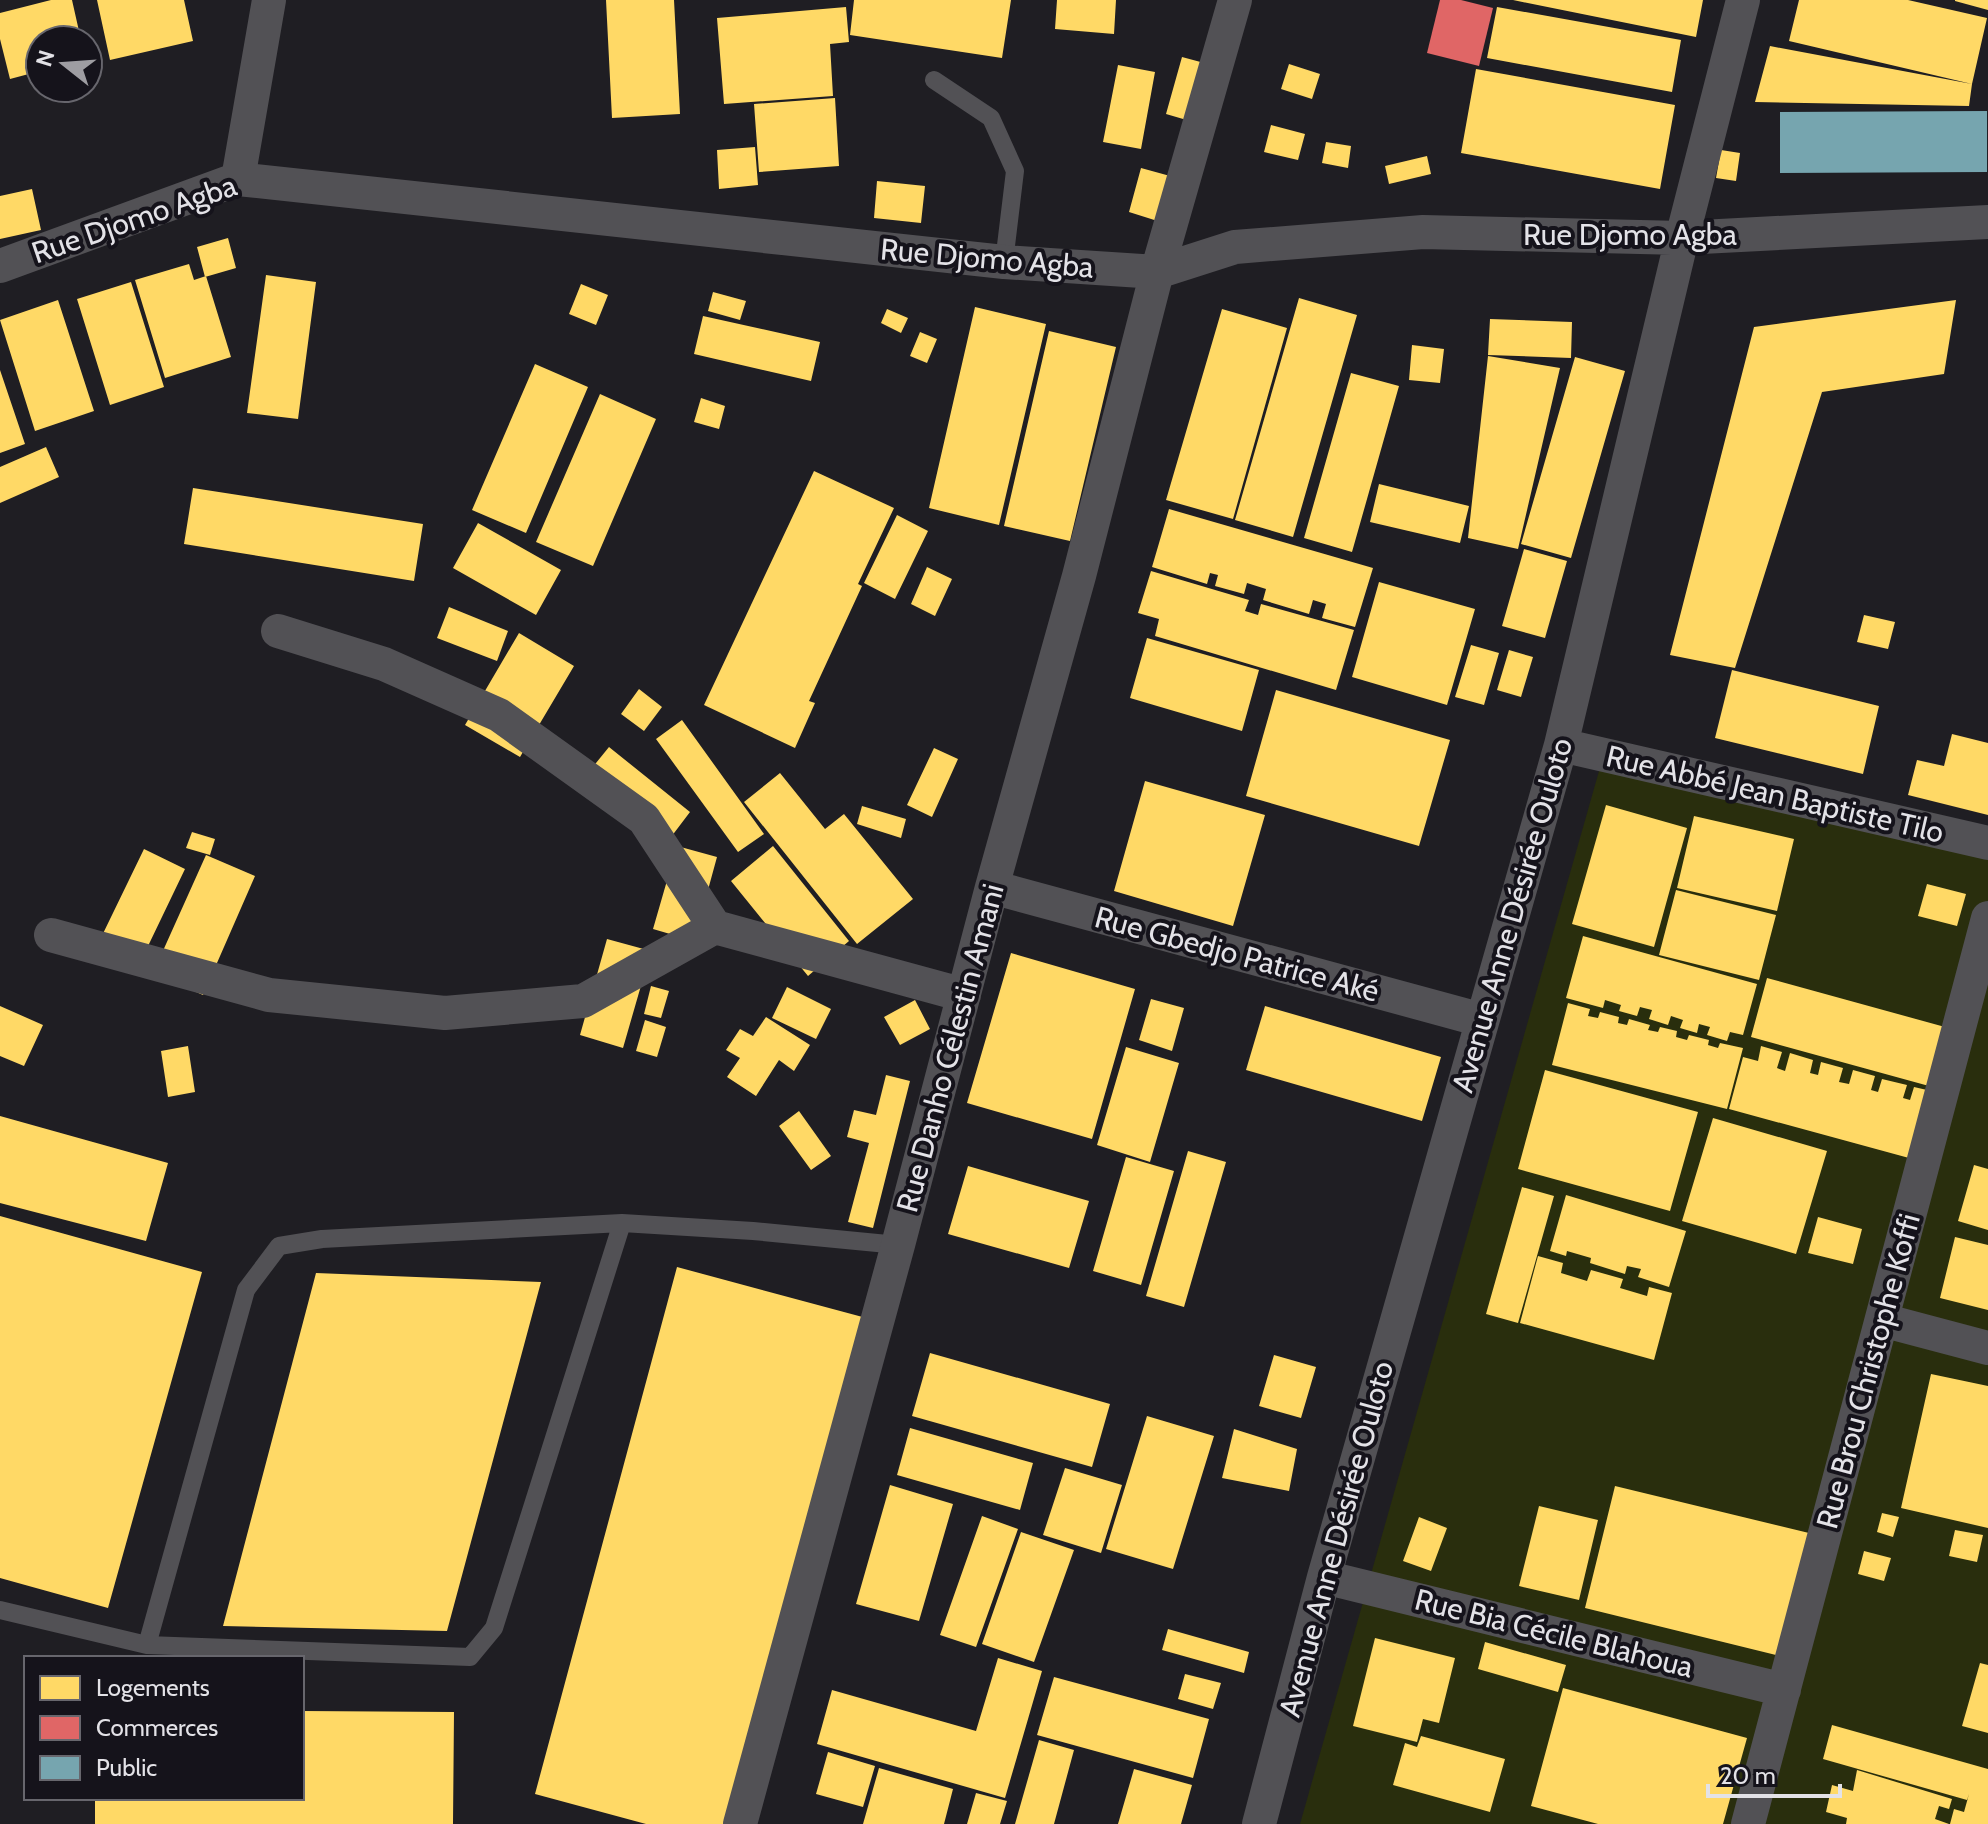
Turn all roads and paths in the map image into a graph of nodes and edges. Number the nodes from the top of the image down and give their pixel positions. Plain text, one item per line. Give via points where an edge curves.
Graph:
1 (269, 0) edge
2 (1235, 0) edge
3 (1743, 0) edge
4 (934, 80) dead end
5 (238, 179) junction
6 (1988, 222) edge
7 (1682, 238) junction
8 (1004, 262) junction
9 (0, 266) edge
10 (1157, 272) junction
11 (278, 631) dead end
12 (1561, 745) junction
13 (1988, 843) edge
14 (992, 887) junction
15 (1988, 918) edge
16 (715, 927) junction
17 (51, 935) dead end
18 (964, 995) junction
19 (1482, 1020) junction
20 (622, 1223) junction
21 (898, 1245) junction
22 (1882, 1320) junction
23 (1988, 1348) edge
24 (1324, 1577) junction
25 (0, 1610) edge
26 (147, 1645) junction
27 (1784, 1690) junction
28 (740, 1824) edge
29 (1259, 1824) edge
30 (1748, 1824) edge

1 - 5 street
2 - 10 street, Rue Danho Célestin Amani
3 - 7 street, Avenue Anne Désirée Ouloto
4 - 8 lane via 991,118 1015,171
5 - 8 street, Rue Djomo Agba
5 - 9 street, Rue Djomo Agba
6 - 7 street, Rue Djomo Agba
7 - 10 street, Rue Djomo Agba via 1423,232 1235,247
7 - 12 street, Avenue Anne Désirée Ouloto
8 - 10 street, Rue Djomo Agba
10 - 14 street, Rue Danho Célestin Amani
11 - 16 street via 384,664 499,715 644,819
12 - 13 street, Rue Abbé Jean Baptiste Tilo
12 - 19 street, Avenue Anne Désirée Ouloto
14 - 18 street, Rue Danho Célestin Amani
14 - 19 street, Rue Gbedjo Patrice Aké
15 - 22 street, Rue Brou Christophe Koffi
16 - 17 street via 583,1001 445,1013 269,995
16 - 18 street
18 - 21 street, Rue Danho Célestin Amani
19 - 24 street, Avenue Anne Désirée Ouloto
20 - 21 lane
20 - 26 lane via 322,1239 279,1246 246,1290
20 - 26 lane via 494,1628 470,1657
21 - 28 street, Rue Danho Célestin Amani
22 - 23 street
22 - 27 street, Rue Brou Christophe Koffi
24 - 27 street, Rue Bia Cécile Blahoua
24 - 29 street, Avenue Anne Désirée Ouloto
25 - 26 lane
27 - 30 street, Rue Brou Christophe Koffi

